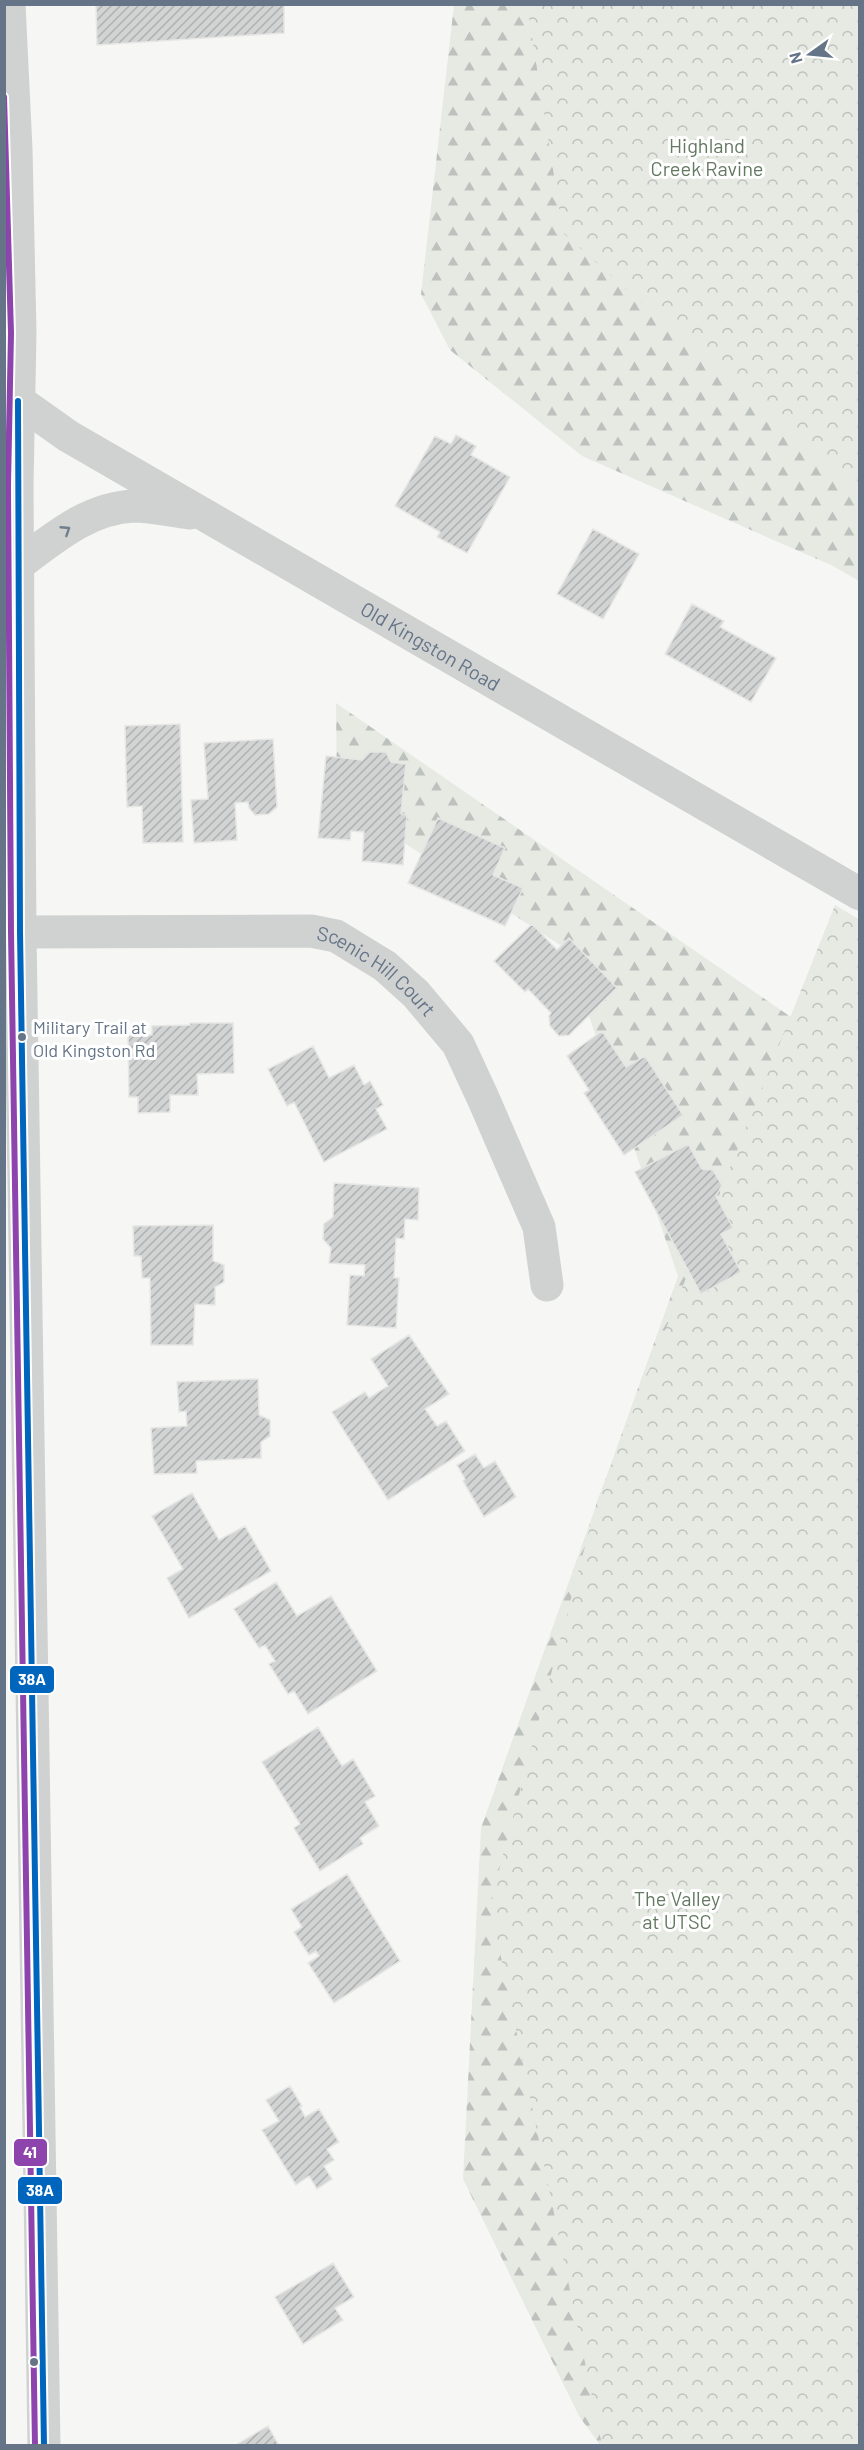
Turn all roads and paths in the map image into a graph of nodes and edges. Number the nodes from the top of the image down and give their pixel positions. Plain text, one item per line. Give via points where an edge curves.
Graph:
1 (9, 4) edge
2 (10, 157) edge
3 (11, 396) edge
4 (204, 514) junction
5 (19, 564) junction
6 (860, 894) edge
7 (20, 932) junction
8 (547, 1285) dead end
9 (44, 2445) edge

1 - 2 street
2 - 3 street via 20,333
3 - 4 street, Old Kingston Road via 68,436
3 - 5 street
5 -> 4 street via 90,515 134,506
4 - 6 street, Old Kingston Road
5 - 7 street
7 - 8 street, Scenic Hill Court via 311,931 336,936 385,966 416,994 458,1044 539,1227
7 - 9 street

